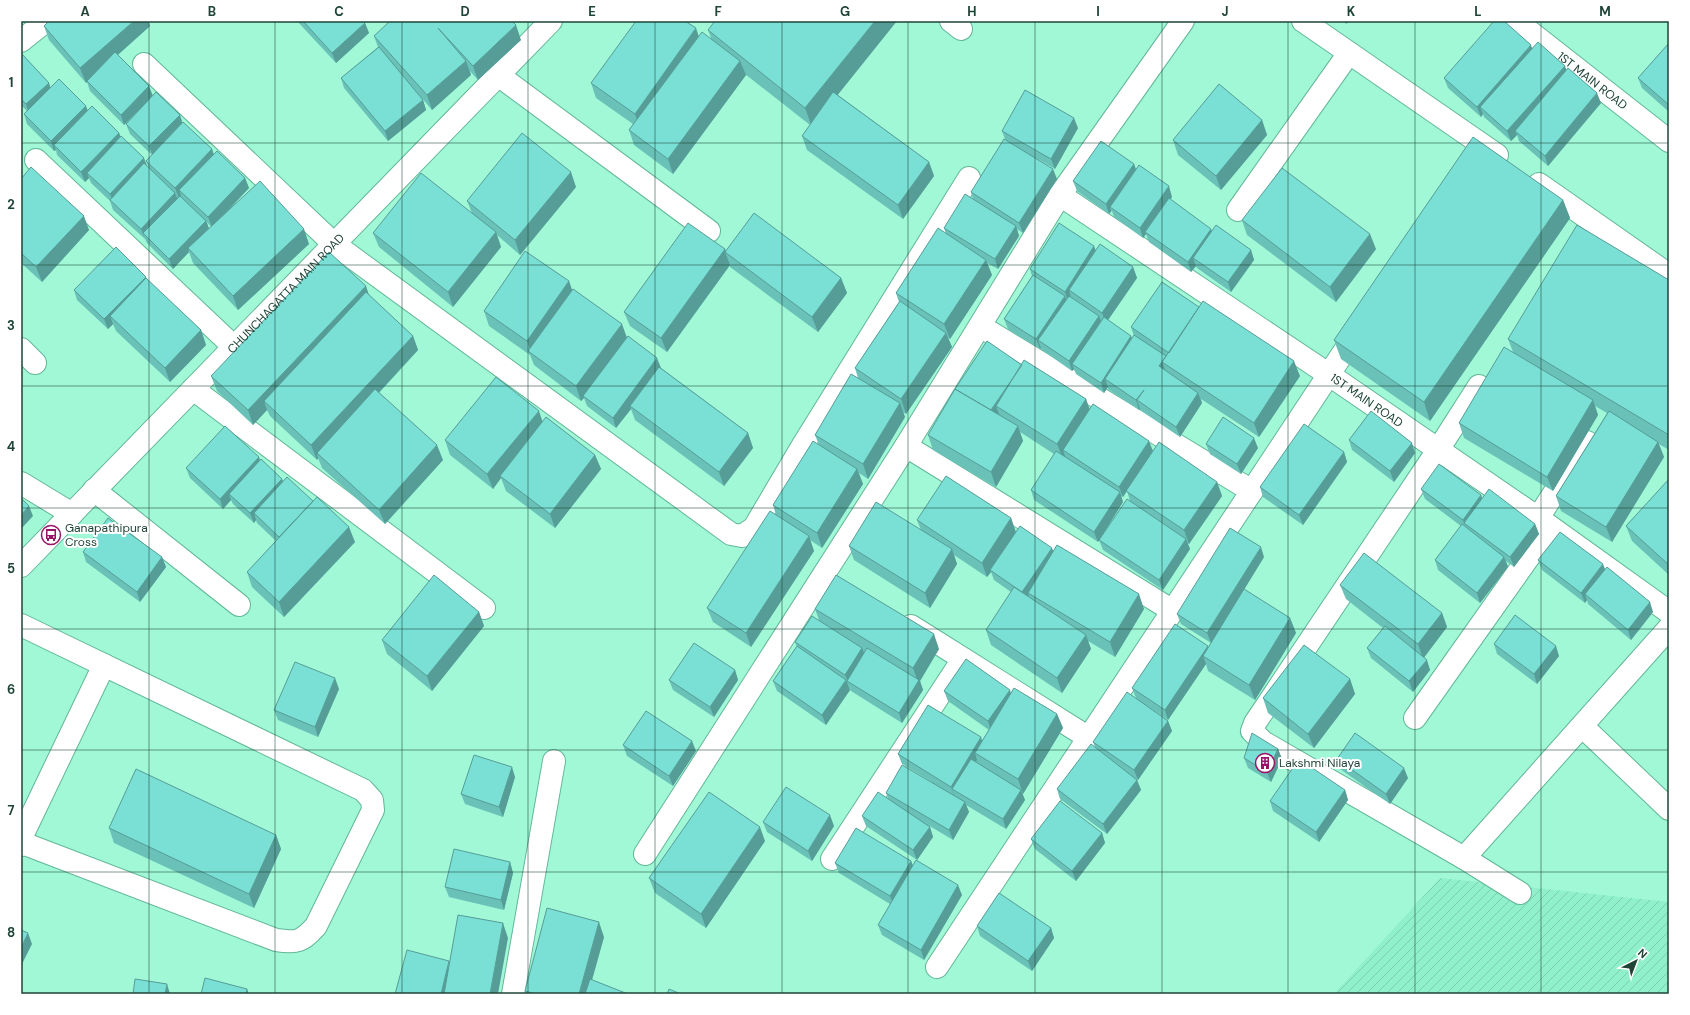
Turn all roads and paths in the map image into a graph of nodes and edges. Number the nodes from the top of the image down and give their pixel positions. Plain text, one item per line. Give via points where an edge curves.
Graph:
1 (46, 21) edge
2 (551, 21) edge
3 (1184, 21) edge
4 (1303, 21) edge
5 (1516, 21) edge
6 (21, 41) edge
7 (1349, 52) junction
8 (144, 64) dead end
9 (498, 75) junction
10 (1669, 141) edge
11 (36, 160) dead end
12 (969, 178) dead end
13 (1060, 195) junction
14 (1238, 210) dead end
15 (709, 231) dead end
16 (334, 244) junction
17 (1669, 275) edge
18 (1368, 316) edge
19 (980, 326) junction
20 (233, 346) junction
21 (1328, 374) junction
22 (1479, 386) edge
23 (193, 389) junction
24 (1587, 442) dead end
25 (906, 446) junction
26 (1438, 450) junction
27 (21, 484) edge
28 (94, 490) junction
29 (1252, 491) junction
30 (72, 514) junction
31 (1544, 522) junction
32 (21, 566) edge
33 (825, 572) junction
34 (845, 584) edge
35 (239, 605) dead end
36 (484, 608) dead end
37 (1173, 611) junction
38 (1669, 612) edge
39 (897, 617) edge
40 (21, 625) edge
41 (1669, 628) edge
42 (963, 659) junction
43 (104, 665) junction
44 (1415, 718) dead end
45 (1582, 726) junction
46 (1089, 738) junction
47 (554, 761) dead end
48 (1669, 809) edge
49 (21, 838) edge
50 (21, 845) edge
51 (645, 854) dead end
52 (1464, 858) junction
53 (832, 859) dead end
54 (1520, 893) dead end
55 (937, 967) dead end
56 (513, 994) edge

1 - 6 street
2 - 9 street, CHUNCHAGATTA MAIN ROAD
3 - 13 street
4 - 7 street
5 - 10 street, 1ST MAIN ROAD
7 - 14 street
7 - 17 street via 1479,152 1518,170 1587,227
8 - 16 street
9 - 15 street
9 - 16 street, CHUNCHAGATTA MAIN ROAD
11 - 20 street
12 - 16 street via 803,444 754,528 742,536 731,534
13 - 19 street
13 - 21 street, 1ST MAIN ROAD
16 - 20 street, CHUNCHAGATTA MAIN ROAD
18 - 21 street
19 - 25 street
19 - 29 street
20 - 23 street, CHUNCHAGATTA MAIN ROAD
21 - 26 street, 1ST MAIN ROAD
21 - 29 street
22 - 26 street
23 - 28 street, CHUNCHAGATTA MAIN ROAD
23 - 36 street
24 - 31 street
25 - 33 street
25 - 37 street
26 - 31 street, 1ST MAIN ROAD
26 - 52 street via 1252,731 1263,742
27 - 30 street
28 - 30 street, CHUNCHAGATTA MAIN ROAD
28 - 35 street
29 - 37 street
30 - 32 street, CHUNCHAGATTA MAIN ROAD
31 - 38 street, 1ST MAIN ROAD
31 - 44 street
33 - 34 street
33 - 51 street
37 - 46 street
39 - 42 street
40 - 43 street
41 - 45 street
42 - 46 street
42 - 53 street
43 - 49 street
43 - 50 street via 363,790 372,800 373,810 316,926 306,938 294,942 276,940 25,844
45 - 48 street
45 - 52 street
46 - 55 street
47 - 56 street
52 - 54 street

